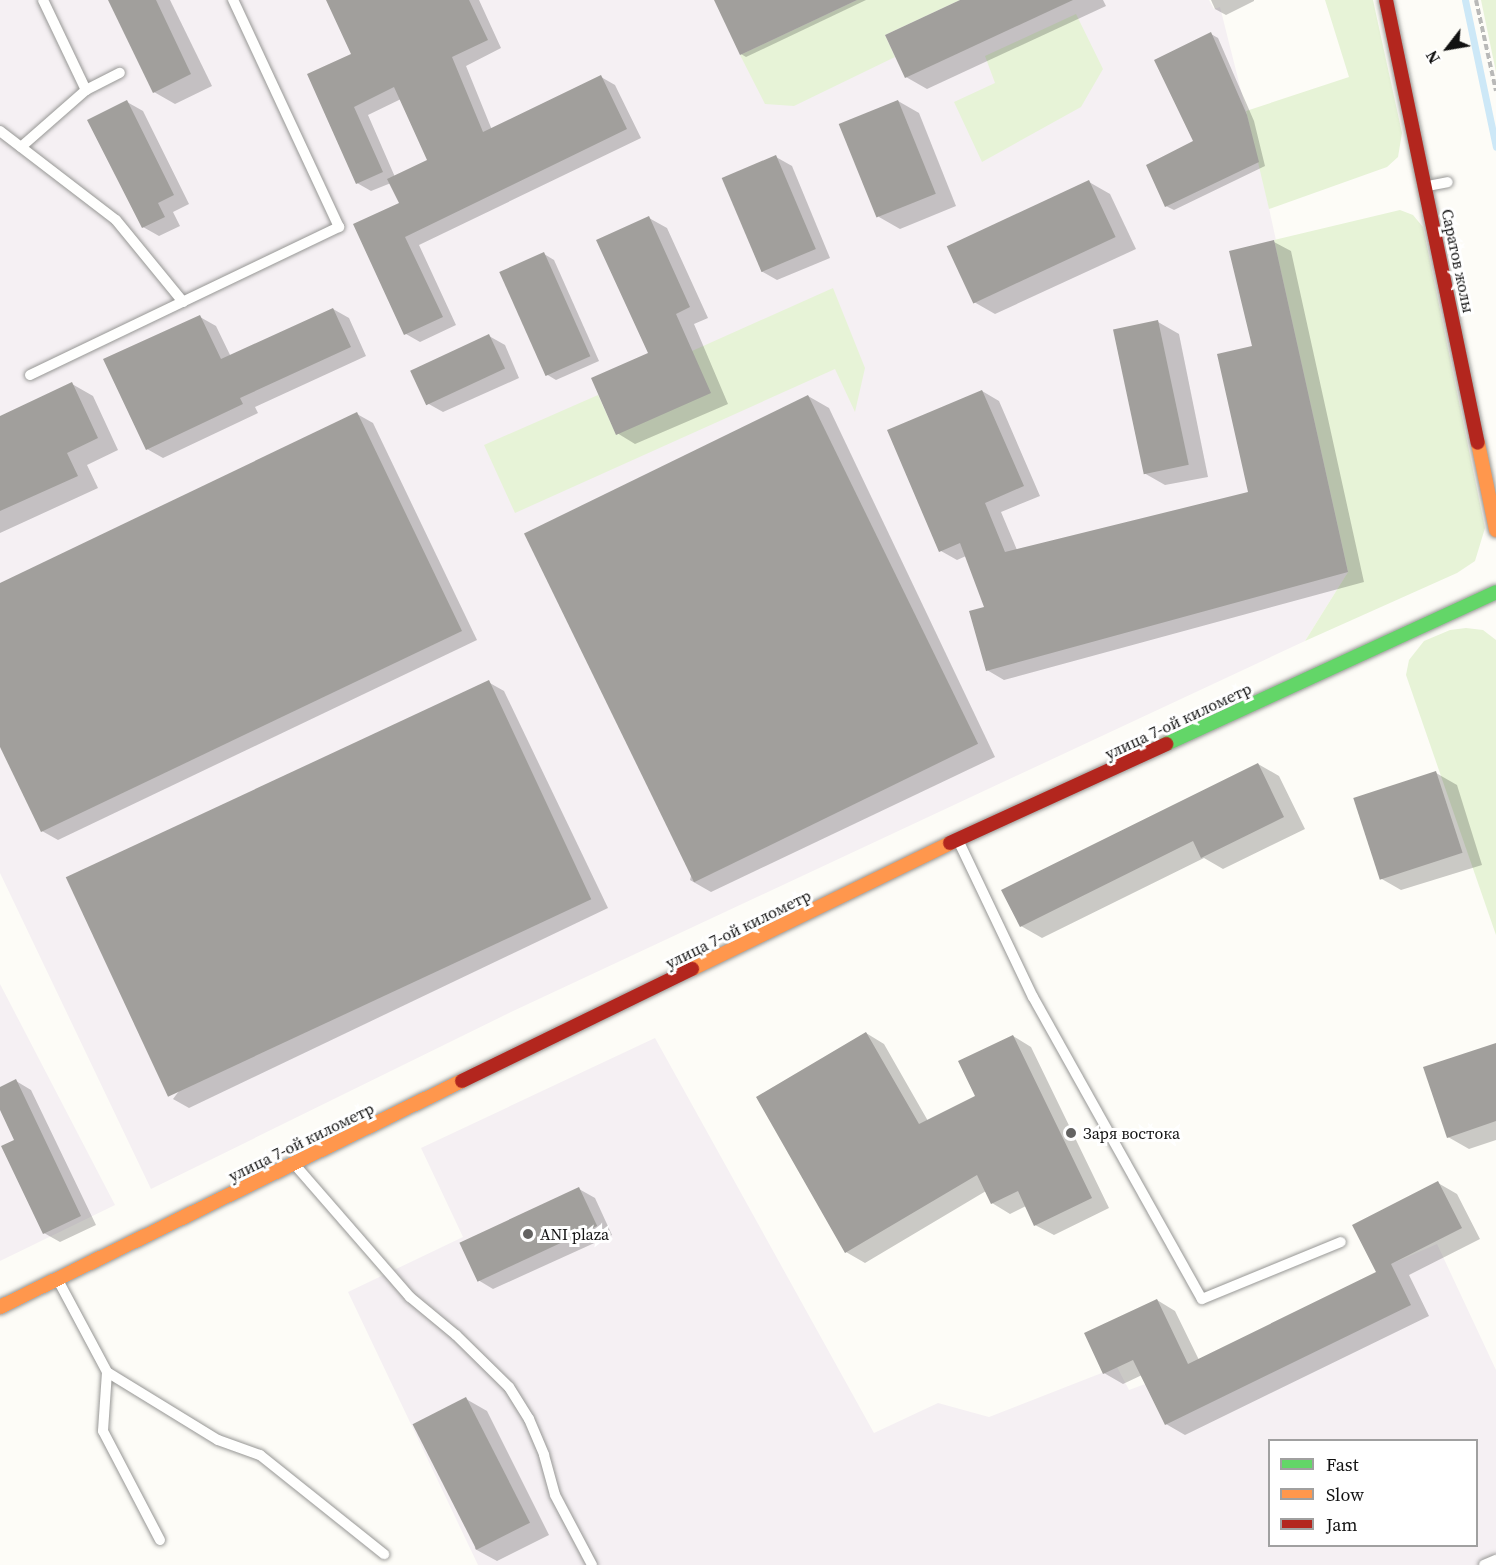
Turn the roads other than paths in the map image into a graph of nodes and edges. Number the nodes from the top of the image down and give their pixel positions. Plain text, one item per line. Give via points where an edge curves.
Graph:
1 (44, 0) edge
2 (233, 0) edge
3 (1386, 0) edge
4 (120, 73) dead end
5 (86, 90) junction
6 (0, 131) edge
7 (21, 147) junction
8 (1448, 182) dead end
9 (1425, 186) junction
10 (183, 302) junction
11 (30, 375) dead end
12 (1496, 530) edge
13 (1496, 592) edge
14 (957, 840) junction
15 (294, 1164) junction
16 (1341, 1242) dead end
17 (58, 1279) junction
18 (0, 1307) edge
19 (107, 1372) junction
20 (160, 1540) dead end
21 (384, 1554) dead end
22 (1496, 1560) edge
23 (592, 1565) edge
24 (1484, 1565) edge

1 - 5 lane
2 - 10 lane via 339,227
3 - 9 street, Саратов жолы
4 - 5 lane
5 - 7 lane
6 - 7 lane
7 - 10 lane via 116,220
8 - 9 lane
9 - 12 street, Саратов жолы
10 - 11 lane
13 - 14 street, улица 7-ой километр
14 - 15 street, улица 7-ой километр
14 - 16 lane via 1033,997 1202,1299
15 - 17 street, улица 7-ой километр
15 - 23 lane via 410,1297 509,1387 529,1419 555,1495
17 - 18 street, улица 7-ой километр
17 - 19 lane
19 - 20 lane via 103,1431
19 - 21 lane via 218,1440 260,1455
22 - 24 lane

